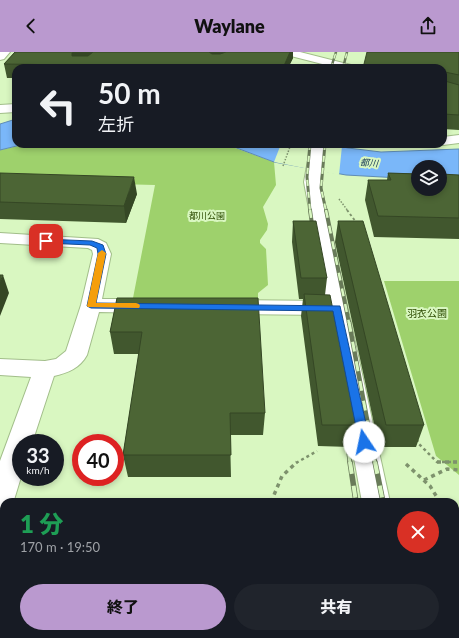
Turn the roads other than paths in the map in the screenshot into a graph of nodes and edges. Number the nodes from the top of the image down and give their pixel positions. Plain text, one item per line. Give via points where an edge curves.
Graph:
1 (5, 52) edge
2 (287, 52) edge
3 (0, 57) edge
4 (339, 63) edge
5 (12, 108) edge
6 (0, 110) edge
7 (459, 139) edge
8 (447, 140) edge
9 (317, 148) edge
10 (0, 238) edge
11 (91, 306) junction
12 (161, 306) edge
13 (208, 307) edge
14 (337, 308) junction
15 (0, 367) edge
16 (45, 369) junction
17 (1, 498) edge
18 (375, 498) edge

1 - 3 street
2 - 4 street
5 - 6 street
7 - 8 street
9 - 14 street via 312,182
10 - 11 street via 92,243 100,247 102,254
11 - 12 street
11 - 16 street via 76,355 62,366
13 - 14 street
14 - 18 street
15 - 16 street
16 - 17 street

